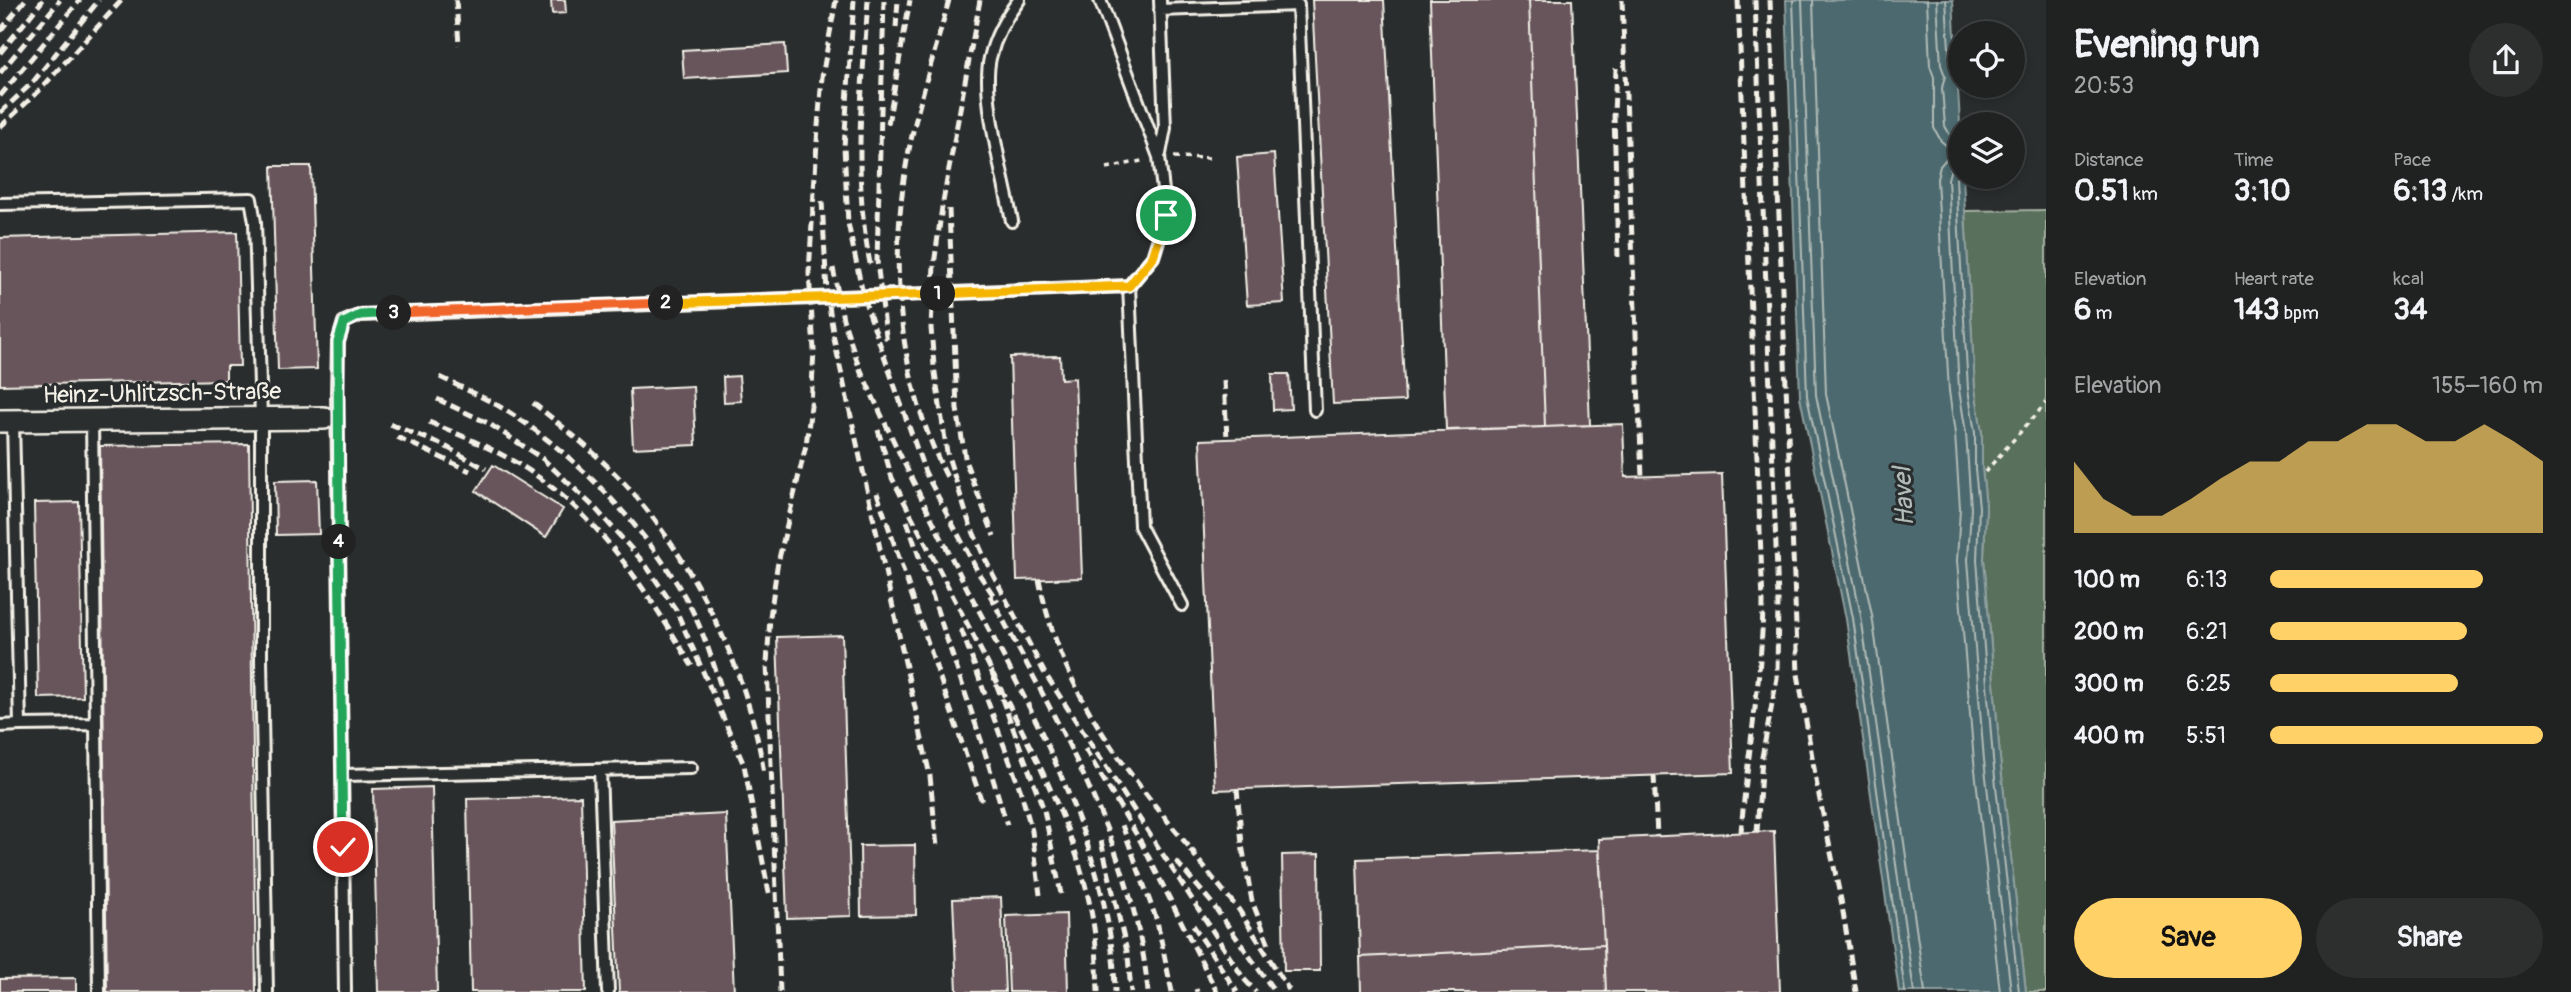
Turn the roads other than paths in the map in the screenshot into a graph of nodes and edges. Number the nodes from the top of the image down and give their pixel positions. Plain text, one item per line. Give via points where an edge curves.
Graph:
1 (1019, 0) edge
2 (1100, 0) edge
3 (1160, 5) edge
4 (1159, 157) junction
5 (0, 204) edge
6 (1012, 220) dead end
7 (1129, 286) junction
8 (1315, 410) dead end
9 (261, 418) junction
10 (324, 418) dead end
11 (92, 420) junction
12 (6, 421) edge
13 (1182, 605) dead end
14 (96, 724) junction
15 (20, 725) junction
16 (0, 726) edge
17 (691, 768) dead end
18 (600, 770) junction
19 (342, 775) junction
20 (99, 992) edge
21 (267, 992) edge
22 (345, 992) edge
23 (608, 992) edge

1 - 6 lane via 1003,21 989,60 990,110
2 - 4 lane
3 - 4 lane via 1165,128
3 - 8 lane via 1298,5
4 - 7 lane via 1166,215 1153,257
5 - 9 lane via 251,199
7 - 13 lane via 1140,526
7 - 19 lane, bridge via 360,315 344,323 338,342 337,392
9 - 10 street, Heinz-Uhlitzsch-Straße
9 - 11 street, Heinz-Uhlitzsch-Straße
9 - 21 lane
11 - 12 street, Heinz-Uhlitzsch-Straße
11 - 14 lane
12 - 15 lane
14 - 15 lane
14 - 20 lane
15 - 16 lane
17 - 18 lane
18 - 19 lane
18 - 23 lane
19 - 22 lane

